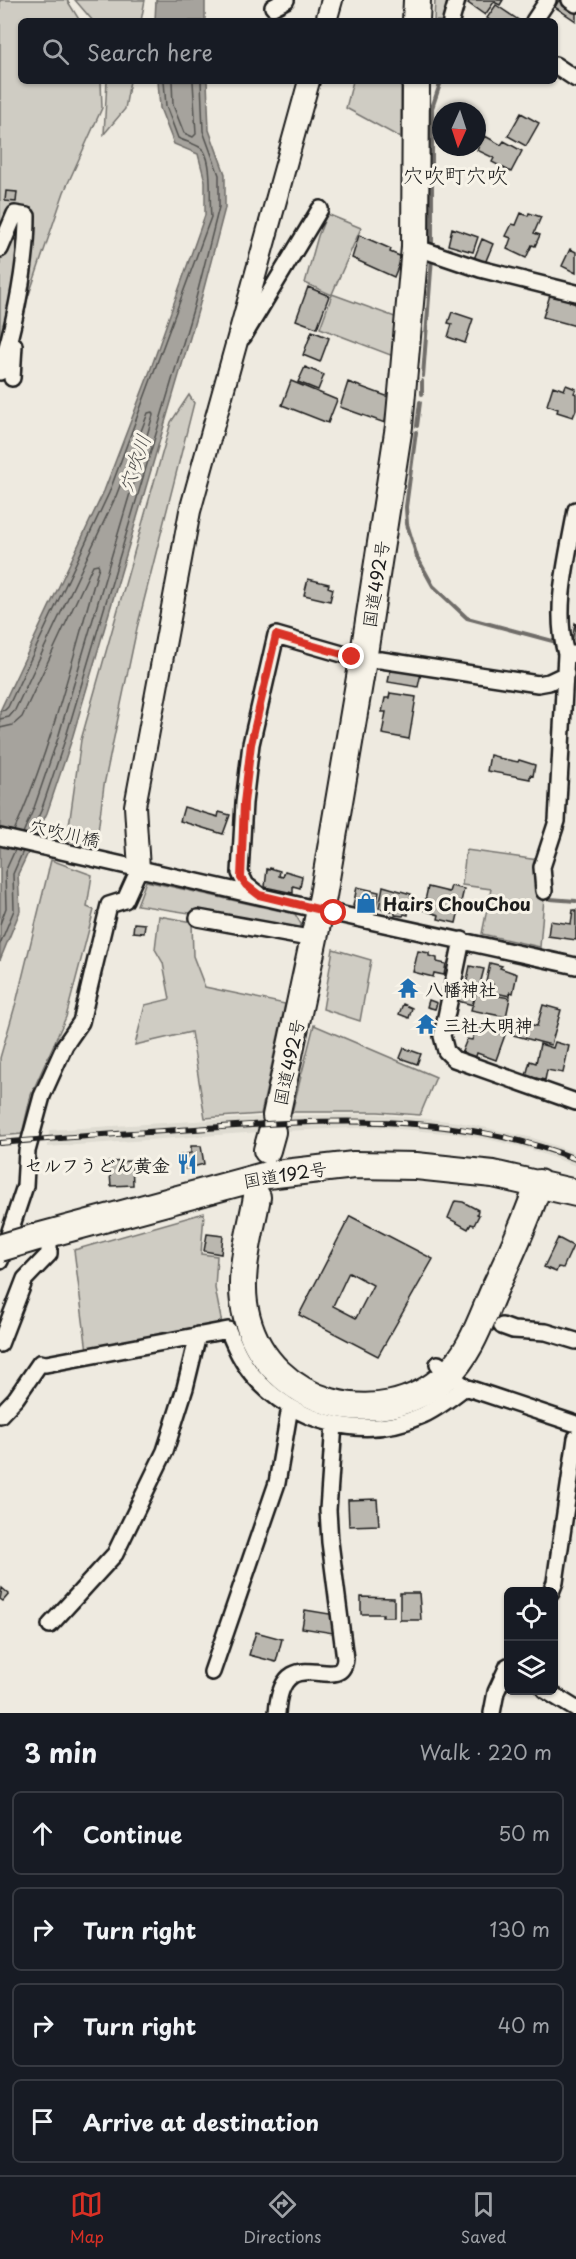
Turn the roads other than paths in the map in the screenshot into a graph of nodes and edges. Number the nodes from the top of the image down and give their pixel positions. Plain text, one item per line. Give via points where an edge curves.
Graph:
1 (332, 0) edge
2 (417, 0) edge
3 (457, 0) edge
4 (548, 0) edge
5 (570, 0) edge
6 (576, 4) edge
7 (327, 18) edge
8 (416, 18) edge
9 (452, 18) edge
10 (536, 18) edge
11 (558, 68) edge
12 (576, 79) edge
13 (308, 84) edge
14 (416, 84) edge
15 (320, 208) dead end
16 (415, 248) junction
17 (0, 249) edge
18 (576, 293) edge
19 (236, 348) junction
20 (6, 375) edge
21 (576, 510) edge
22 (571, 654) edge
23 (363, 660) junction
24 (566, 674) junction
25 (0, 837) edge
26 (131, 867) junction
27 (544, 891) dead end
28 (259, 895) junction
29 (320, 910) junction
30 (198, 918) dead end
31 (314, 939) junction
32 (462, 940) junction
33 (576, 966) edge
34 (576, 1102) edge
35 (272, 1132) dead end
36 (539, 1183) junction
37 (576, 1193) edge
38 (257, 1197) dead end
39 (43, 1235) junction
40 (0, 1248) edge
41 (0, 1261) edge
42 (502, 1326) dead end
43 (198, 1335) junction
44 (576, 1341) edge
45 (0, 1344) edge
46 (450, 1375) junction
47 (290, 1407) junction
48 (0, 1415) edge
49 (334, 1424) junction
50 (576, 1424) edge
51 (576, 1438) edge
52 (553, 1587) edge
53 (50, 1625) dead end
54 (212, 1672) dead end
55 (504, 1675) edge
56 (553, 1695) edge
57 (576, 1709) edge
58 (277, 1713) edge
59 (492, 1713) edge

1 - 7 street
2 - 8 highway
3 - 9 street
4 - 10 street
5 - 6 street
11 - 12 street
13 - 19 street
14 - 16 highway, 国道492号
15 - 19 street
16 - 18 street
16 - 23 highway, 国道492号 via 399,426
17 - 20 street via 15,214 27,216 27,240
19 - 26 street via 179,564 135,806
21 - 22 street via 564,575 561,638
22 - 24 street
23 - 24 street via 538,684
23 - 28 street via 276,635 251,744 244,803 240,873 246,885
23 - 29 highway, 国道492号
24 - 27 street via 557,821 542,867
25 - 26 street, 穴吹川橋
26 - 28 street, 穴吹川橋
26 - 41 street via 125,900 109,905 81,1022 65,1045 42,1096 27,1151 25,1185
28 - 29 street, 穴吹川橋
29 - 31 highway, 国道492号
29 - 32 street, 穴吹川橋
30 - 31 street
31 - 35 highway, 国道492号
32 - 33 street, 穴吹川橋
32 - 34 street via 442,1036 446,1051 454,1059
36 - 37 highway, 国道192号
36 - 39 highway, 国道192号 via 416,1166 354,1165 294,1170
36 - 46 highway via 480,1323
38 - 46 highway via 243,1275 244,1306 257,1343 286,1380 326,1402 365,1408 405,1401
39 - 40 highway, 国道192号, bridge
39 - 45 street via 49,1254 25,1279
42 - 44 street
43 - 47 street via 228,1330 251,1373
43 - 48 street via 40,1363
43 - 53 street via 165,1451 115,1554
46 - 49 street via 440,1406 407,1421 371,1427
46 - 50 street
47 - 49 street
47 - 54 street via 277,1483
49 - 58 street via 328,1510 344,1667 331,1674 297,1672 285,1681 278,1694
51 - 52 street
55 - 59 street
56 - 57 street

